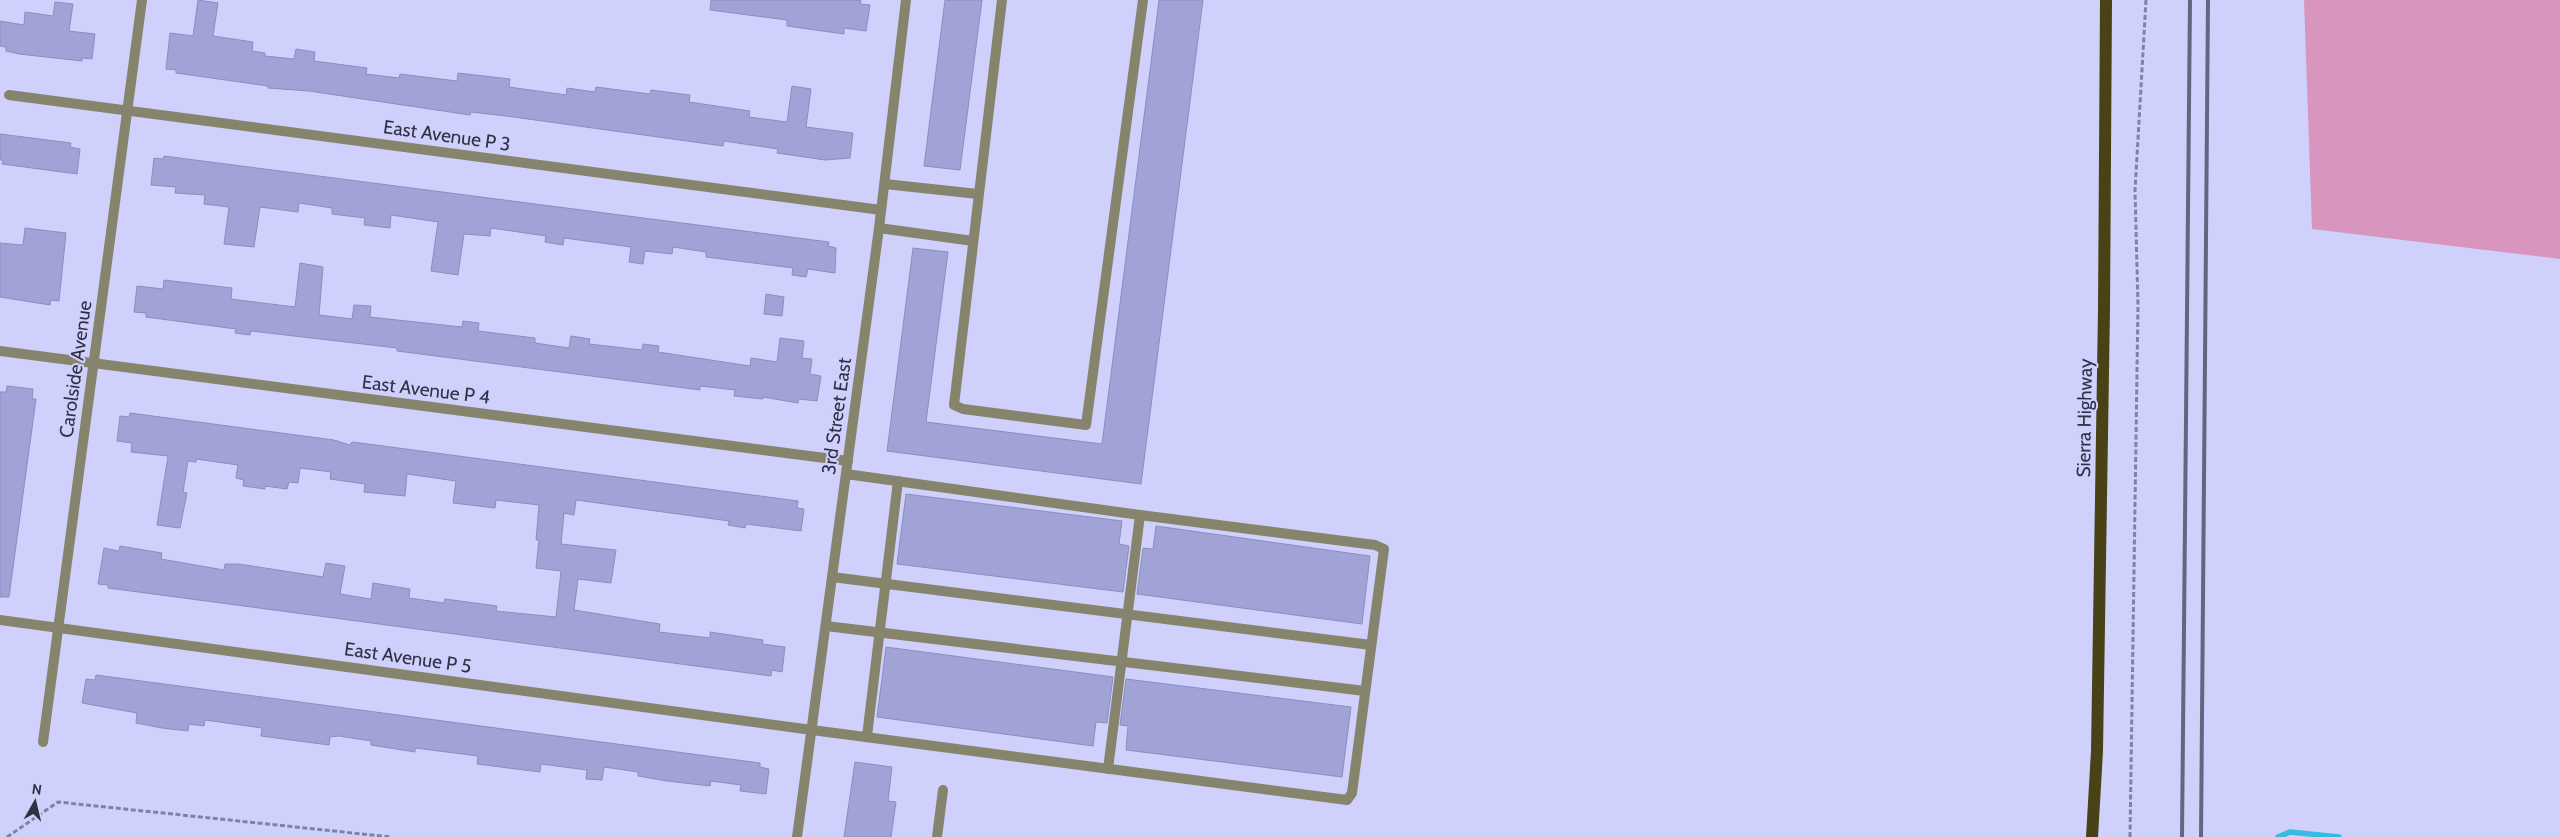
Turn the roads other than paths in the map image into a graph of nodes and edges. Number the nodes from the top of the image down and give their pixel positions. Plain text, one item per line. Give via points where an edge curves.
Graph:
1 (142, 0) edge
2 (906, 0) edge
3 (1002, 0) edge
4 (1143, 0) edge
5 (2106, 0) edge
6 (9, 95) dead end
7 (128, 111) junction
8 (885, 184) junction
9 (978, 194) junction
10 (881, 210) junction
11 (879, 228) junction
12 (973, 241) junction
13 (0, 351) edge
14 (94, 363) junction
15 (848, 461) junction
16 (846, 474) junction
17 (898, 482) junction
18 (1140, 516) junction
19 (832, 577) junction
20 (886, 586) junction
21 (1125, 616) junction
22 (0, 620) edge
23 (826, 626) junction
24 (58, 628) junction
25 (880, 632) junction
26 (1371, 645) junction
27 (1120, 660) junction
28 (1366, 691) junction
29 (812, 730) junction
30 (867, 736) junction
31 (43, 742) dead end
32 (1108, 769) junction
33 (944, 790) dead end
34 (797, 837) edge
35 (937, 837) edge
36 (2092, 837) edge

1 - 7 street, Carolside Avenue
2 - 8 street, 3rd Street East
3 - 9 street
4 - 12 street via 1086,425 954,405
5 - 36 main road, Sierra Highway via 2097,751
6 - 7 street, East Avenue P 3
7 - 10 street, East Avenue P 3
7 - 14 street, Carolside Avenue
8 - 9 street
8 - 10 street, 3rd Street East
9 - 12 street
10 - 11 street, 3rd Street East
11 - 12 street
11 - 15 street, 3rd Street East
13 - 14 street, East Avenue P 4
14 - 15 street, East Avenue P 4
14 - 24 street, Carolside Avenue
15 - 16 street, 3rd Street East
16 - 17 street
16 - 19 street, 3rd Street East
17 - 18 street
17 - 20 street
18 - 21 street
18 - 26 street via 1374,545 1384,549
19 - 20 street
19 - 23 street, 3rd Street East
20 - 21 street
20 - 25 street
21 - 26 street
21 - 27 street
22 - 24 street, East Avenue P 5
23 - 25 street
23 - 29 street, 3rd Street East
24 - 29 street, East Avenue P 5
24 - 31 street, Carolside Avenue
25 - 27 street
25 - 30 street
26 - 28 street
27 - 28 street
27 - 32 street
28 - 32 street, East Avenue P 5 via 1352,793 1347,800
29 - 30 street, East Avenue P 5
29 - 34 street, 3rd Street East
30 - 32 street, East Avenue P 5
33 - 35 street

